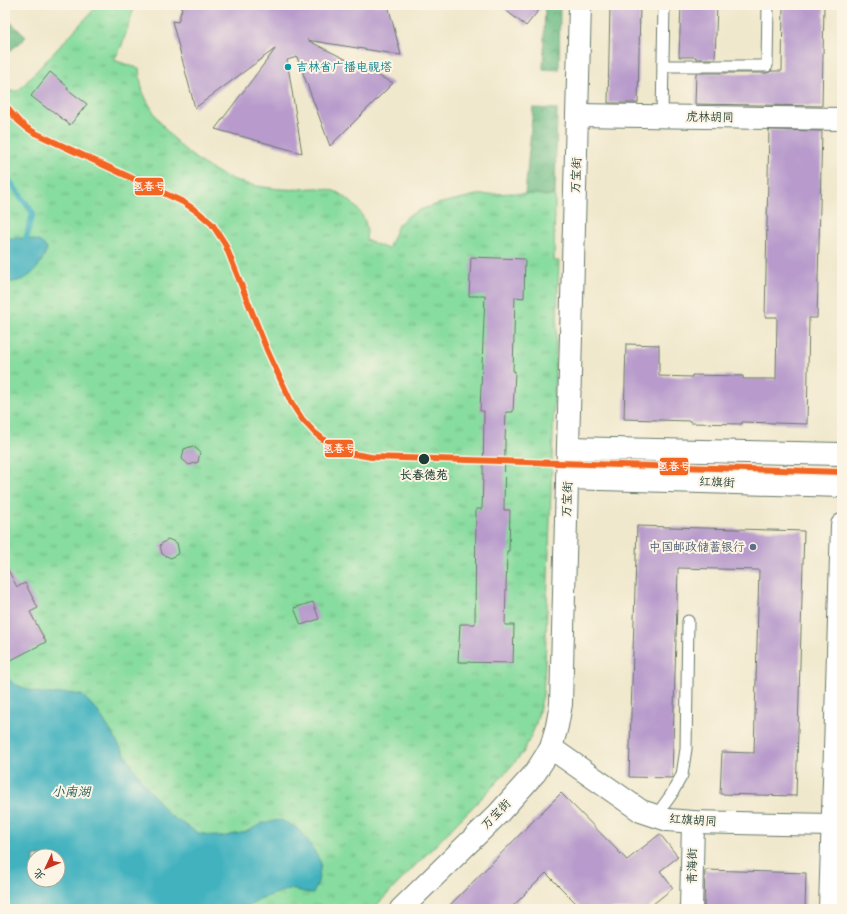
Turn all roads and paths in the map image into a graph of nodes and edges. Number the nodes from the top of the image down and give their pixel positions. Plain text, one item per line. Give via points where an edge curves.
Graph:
1 (580, 5) edge
2 (664, 5) edge
3 (768, 5) edge
4 (663, 66) junction
5 (577, 115) junction
6 (662, 116) junction
7 (842, 119) edge
8 (568, 448) junction
9 (842, 454) edge
10 (567, 478) junction
11 (842, 486) edge
12 (842, 526) edge
13 (688, 621) dead end
14 (551, 748) junction
15 (656, 816) junction
16 (693, 822) junction
17 (832, 825) junction
18 (401, 909) edge
19 (691, 909) edge
20 (830, 909) edge

1 - 5 street, 万宝街
2 - 4 lane
3 - 4 lane via 767,66
4 - 6 lane
5 - 6 street, 虎林胡同
5 - 8 street, 万宝街
6 - 7 street, 虎林胡同
8 - 9 street
8 - 10 street, 万宝街
10 - 11 street, 红旗街
10 - 14 street, 万宝街 via 561,704
12 - 17 street
13 - 15 lane via 686,749 682,775
14 - 15 street, 红旗胡同 via 641,811
14 - 18 street, 万宝街 via 535,773 498,814
15 - 16 street, 红旗胡同 via 668,820
16 - 17 street, 红旗胡同
16 - 19 street, 青海街
17 - 20 street

